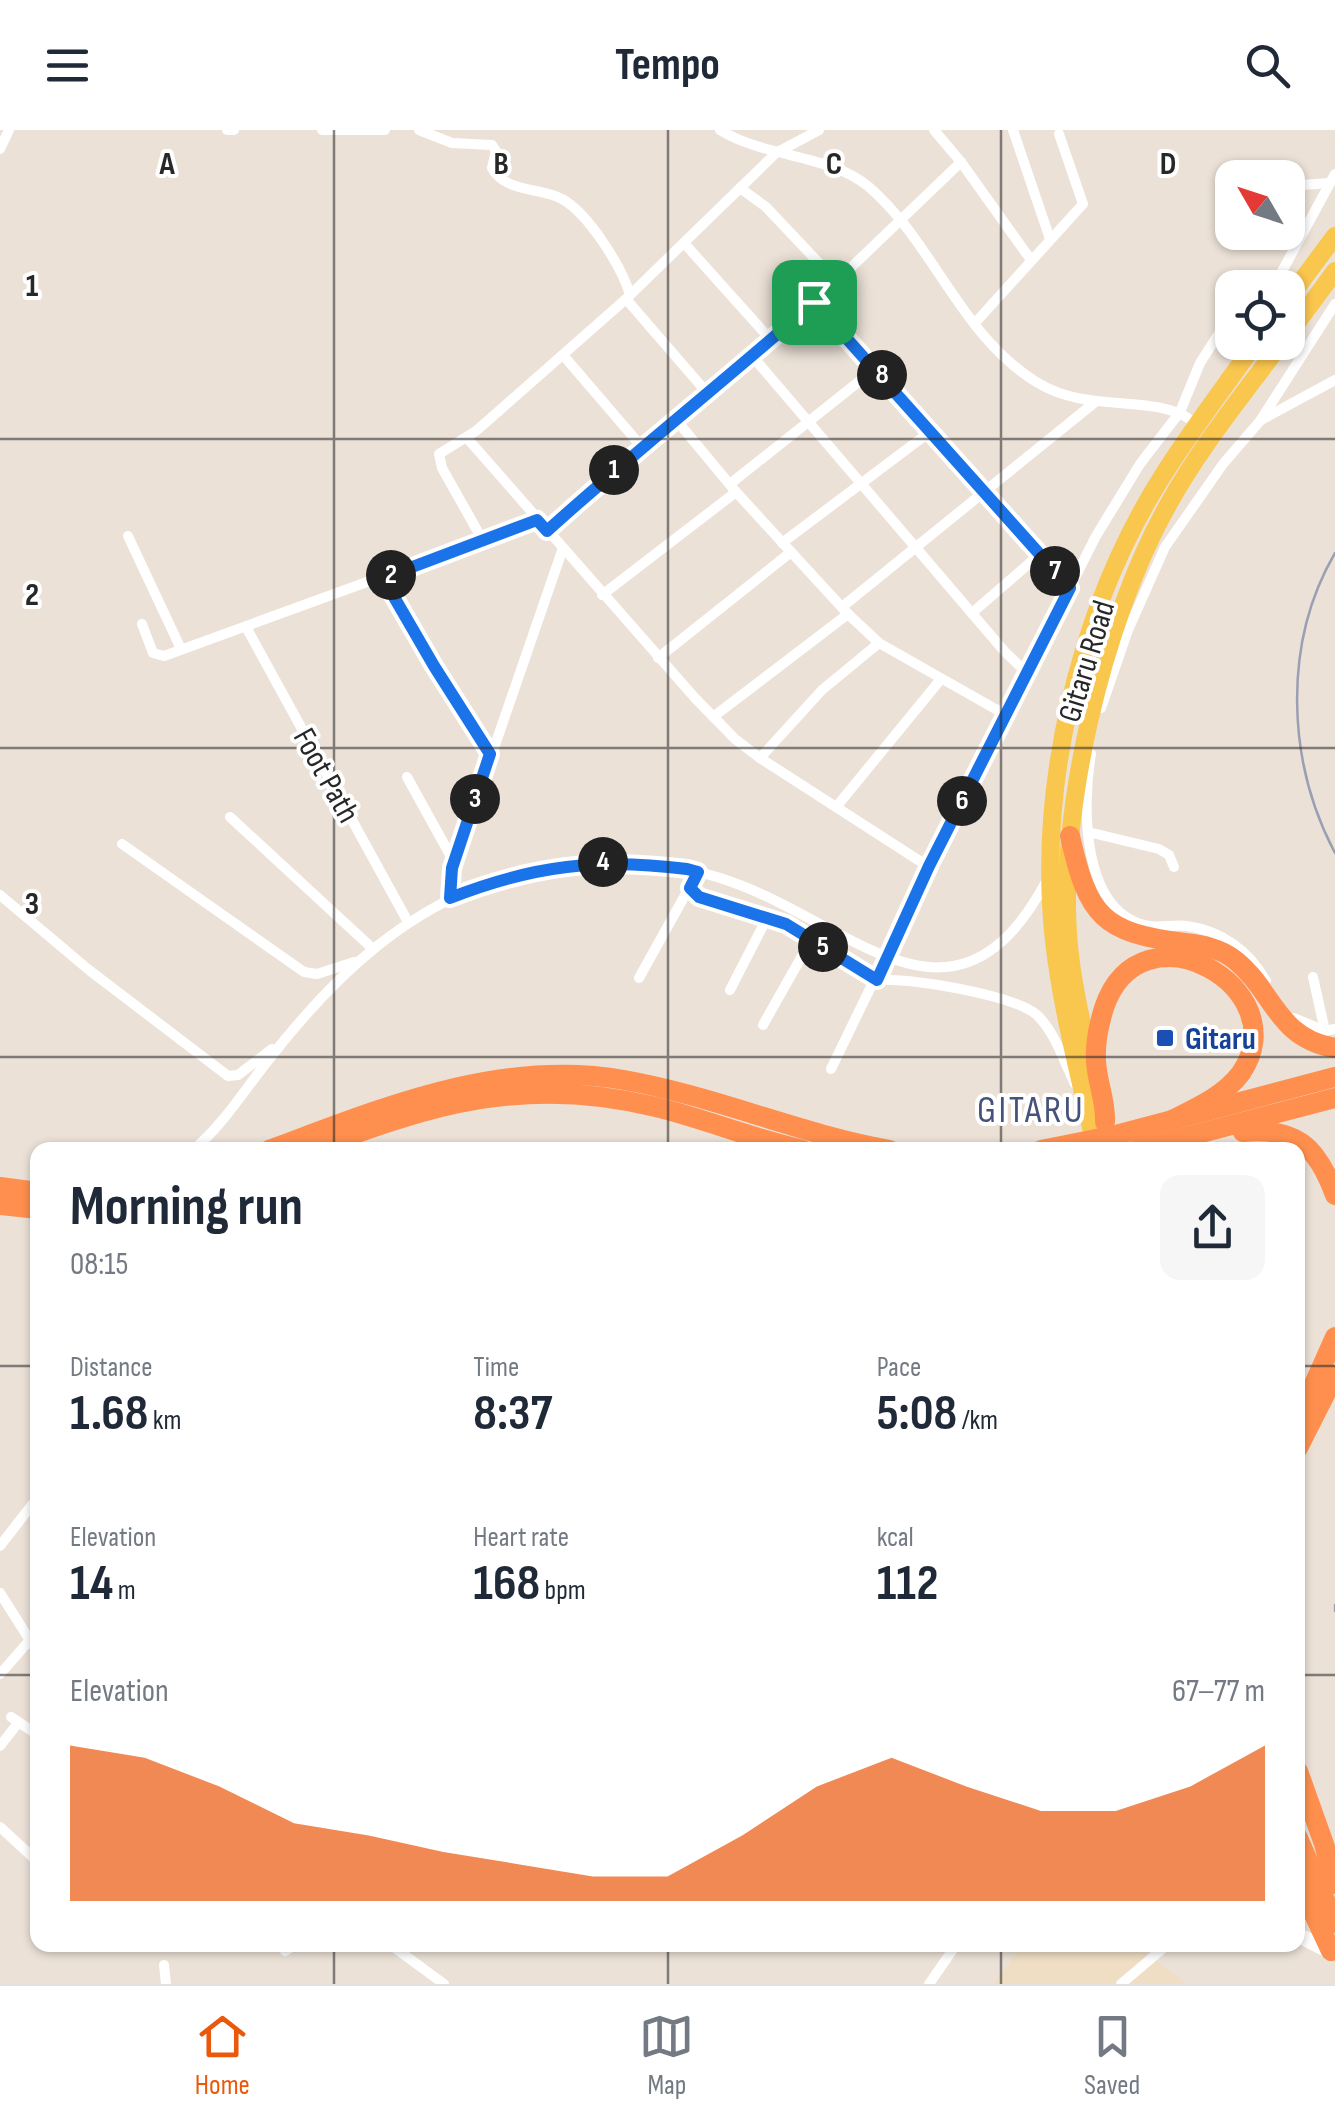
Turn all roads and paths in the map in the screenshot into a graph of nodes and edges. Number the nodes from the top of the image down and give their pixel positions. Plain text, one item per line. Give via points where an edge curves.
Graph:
1 (9, 130) edge
2 (322, 130) edge
3 (385, 130) edge
4 (419, 130) edge
5 (720, 130) edge
6 (819, 130) edge
7 (934, 130) edge
8 (1013, 130) edge
9 (1059, 134) dead end
10 (0, 149) edge
11 (776, 154) junction
12 (961, 162) junction
13 (1332, 179) edge
14 (1305, 183) edge
15 (740, 188) junction
16 (901, 221) junction
17 (1335, 236) edge
18 (1050, 239) junction
19 (684, 243) junction
20 (1030, 260) junction
21 (1283, 270) edge
22 (1335, 271) edge
23 (1305, 276) edge
24 (836, 281) junction
25 (628, 297) junction
26 (814, 302) junction
27 (1335, 305) edge
28 (1305, 312) edge
29 (975, 323) junction
30 (771, 340) junction
31 (1215, 340) edge
32 (563, 355) junction
33 (752, 357) junction
34 (1244, 360) edge
35 (1269, 360) edge
36 (876, 368) junction
37 (1335, 380) edge
38 (709, 394) junction
39 (1094, 403) junction
40 (1180, 412) junction
41 (678, 420) junction
42 (1192, 420) dead end
43 (1260, 421) junction
44 (809, 422) junction
45 (931, 430) junction
46 (467, 438) junction
47 (1243, 440) junction
48 (1225, 442) dead end
49 (641, 446) junction
50 (862, 482) junction
51 (733, 488) junction
52 (984, 492) junction
53 (537, 520) junction
54 (547, 531) junction
55 (128, 536) dead end
56 (482, 540) junction
57 (787, 547) junction
58 (917, 547) junction
59 (563, 548) junction
60 (1040, 554) junction
61 (383, 578) junction
62 (1070, 588) junction
63 (602, 595) junction
64 (845, 610) junction
65 (972, 613) junction
66 (142, 624) dead end
67 (246, 627) junction
68 (879, 643) junction
69 (181, 649) junction
70 (658, 658) junction
71 (1027, 672) junction
72 (941, 679) junction
73 (1006, 716) junction
74 (713, 717) junction
75 (490, 754) junction
76 (760, 758) junction
77 (407, 777) dead end
78 (837, 806) junction
79 (230, 817) dead end
80 (1079, 834) junction
81 (122, 844) dead end
82 (454, 863) junction
83 (929, 866) junction
84 (1174, 867) dead end
85 (698, 872) junction
86 (1051, 872) junction
87 (690, 888) junction
88 (0, 895) edge
89 (450, 898) junction
90 (767, 918) junction
91 (408, 922) junction
92 (810, 940) junction
93 (372, 948) junction
94 (886, 957) junction
95 (356, 962) junction
96 (1313, 977) dead end
97 (639, 978) dead end
98 (877, 980) junction
99 (730, 990) dead end
100 (763, 1025) dead end
101 (1332, 1036) edge
102 (283, 1041) junction
103 (831, 1069) dead end
104 (1335, 1077) edge
105 (1335, 1098) edge
106 (1086, 1104) junction
107 (1172, 1130) junction
108 (1112, 1135) edge
109 (200, 1142) edge
110 (292, 1142) edge
111 (332, 1142) edge
112 (777, 1142) edge
113 (853, 1142) edge
114 (1087, 1142) edge
115 (1150, 1142) edge
116 (1299, 1142) edge
117 (1305, 1145) edge
118 (0, 1187) edge
119 (30, 1191) edge
120 (1335, 1195) edge
121 (0, 1205) edge
122 (30, 1208) edge
123 (1335, 1337) edge
124 (1335, 1375) edge
125 (1305, 1404) edge
126 (1305, 1434) edge
127 (30, 1507) edge
128 (0, 1546) edge
129 (0, 1593) edge
130 (30, 1640) joint
131 (0, 1674) edge
132 (30, 1730) edge
133 (0, 1746) edge
134 (1305, 1791) edge
135 (0, 1827) edge
136 (1324, 1844) junction
137 (1305, 1854) edge
138 (30, 1855) edge
139 (1335, 1863) edge
140 (1335, 1884) edge
141 (1305, 1897) edge
142 (1335, 1923) edge
143 (1305, 1938) edge
144 (401, 1952) edge
145 (951, 1952) edge
146 (1159, 1952) edge
147 (1333, 1955) edge
148 (164, 1965) dead end
149 (166, 1984) edge
150 (444, 1984) edge
151 (929, 1984) edge
152 (1121, 1984) edge

1 - 10 street
2 - 3 street
4 - 25 street via 452,143 492,145 496,177 566,201 612,256
5 - 11 street
6 - 11 street
7 - 12 street
8 - 18 street
9 - 18 street via 1084,202
11 - 15 street
11 - 16 street via 850,174
12 - 16 street
12 - 20 street
13 - 14 street
13 - 21 street
15 - 19 street
15 - 24 street
16 - 24 street
16 - 29 street
17 - 23 main road
18 - 20 street
19 - 25 street
19 - 30 street
20 - 29 street
22 - 28 main road
24 - 26 street
25 - 32 street
25 - 38 street
26 - 30 street
26 - 36 street
27 - 43 street
29 - 39 street via 1034,380
30 - 33 street
31 - 40 street
32 - 46 street
32 - 49 street
33 - 38 street
33 - 44 street
34 - 86 main road, Gitaru Road via 1160,481 1113,575 1083,655 1061,751
35 - 80 main road, Gitaru Road via 1166,508 1124,604 1094,706
36 - 44 street
36 - 45 street
37 - 43 street
38 - 41 street
39 - 40 street
39 - 52 street
40 - 42 street
40 - 62 street via 1107,516
41 - 49 street
41 - 51 street
43 - 47 street
44 - 50 street
44 - 51 street
45 - 50 street
45 - 52 street
46 - 53 street
46 - 56 street via 438,458
47 - 48 street
47 - 80 street via 1173,534 1133,618 1098,719
49 - 54 street
50 - 57 street
50 - 58 street
51 - 57 street
51 - 63 street
52 - 58 street
52 - 60 street
53 - 54 street
53 - 56 street
54 - 59 street
55 - 69 street
56 - 61 street
57 - 64 street
57 - 70 street
58 - 64 street
58 - 65 street
59 - 63 street
59 - 75 street
60 - 62 street
60 - 65 street
61 - 67 street
61 - 75 street
62 - 71 street
63 - 70 street
64 - 68 street
64 - 74 street
65 - 71 street
66 - 69 street via 153,653
67 - 69 street
67 - 91 street, Foot Path
68 - 72 street
68 - 76 street via 822,690
70 - 74 street
71 - 73 street
72 - 73 street
72 - 78 street
73 - 83 street
74 - 76 street
75 - 82 street
76 - 78 street
77 - 82 street
78 - 83 street
79 - 93 street
80 - 84 street via 1159,849
80 - 101 highway via 1085,892 1113,924 1136,936 1227,954 1291,1029 1320,1046
80 - 108 main road, Gitaru Road via 1070,956
81 - 95 street via 304,972
82 - 89 street
83 - 94 street
85 - 87 street
85 - 89 street via 626,863 558,866
85 - 94 street via 773,898
86 - 94 street via 1019,925 975,960 929,968
86 - 106 main road, Gitaru Road via 1066,1020
87 - 90 street via 699,897
87 - 97 street
88 - 102 street via 228,1076
89 - 91 street
90 - 92 street
90 - 99 street
91 - 93 street
92 - 98 street
92 - 100 street
93 - 95 street
94 - 98 street
95 - 102 street
96 - 101 street
98 - 103 street
98 - 106 street via 894,978 1026,1008 1053,1038
102 - 109 street
104 - 107 highway
105 - 107 highway
106 - 114 main road, Gitaru Road
107 - 108 highway
107 - 108 highway via 1242,1072 1251,1044 1249,1017 1231,982 1181,957 1154,958 1134,969 1105,1005 1096,1061
107 - 115 highway
107 - 116 highway via 1280,1131
110 - 113 highway via 444,1088 562,1076 622,1080
111 - 112 highway via 442,1105 540,1093 654,1106
117 - 120 highway
118 - 119 highway
121 - 122 highway
123 - 125 highway
124 - 126 highway
127 - 128 street
129 - 130 street
130 - 131 street
132 - 133 street via 15,1720
134 - 136 highway
135 - 138 street
136 - 139 highway
136 - 140 highway
137 - 142 highway
141 - 147 highway
143 - 147 street
144 - 150 street
145 - 151 street
146 - 152 street
148 - 149 street

